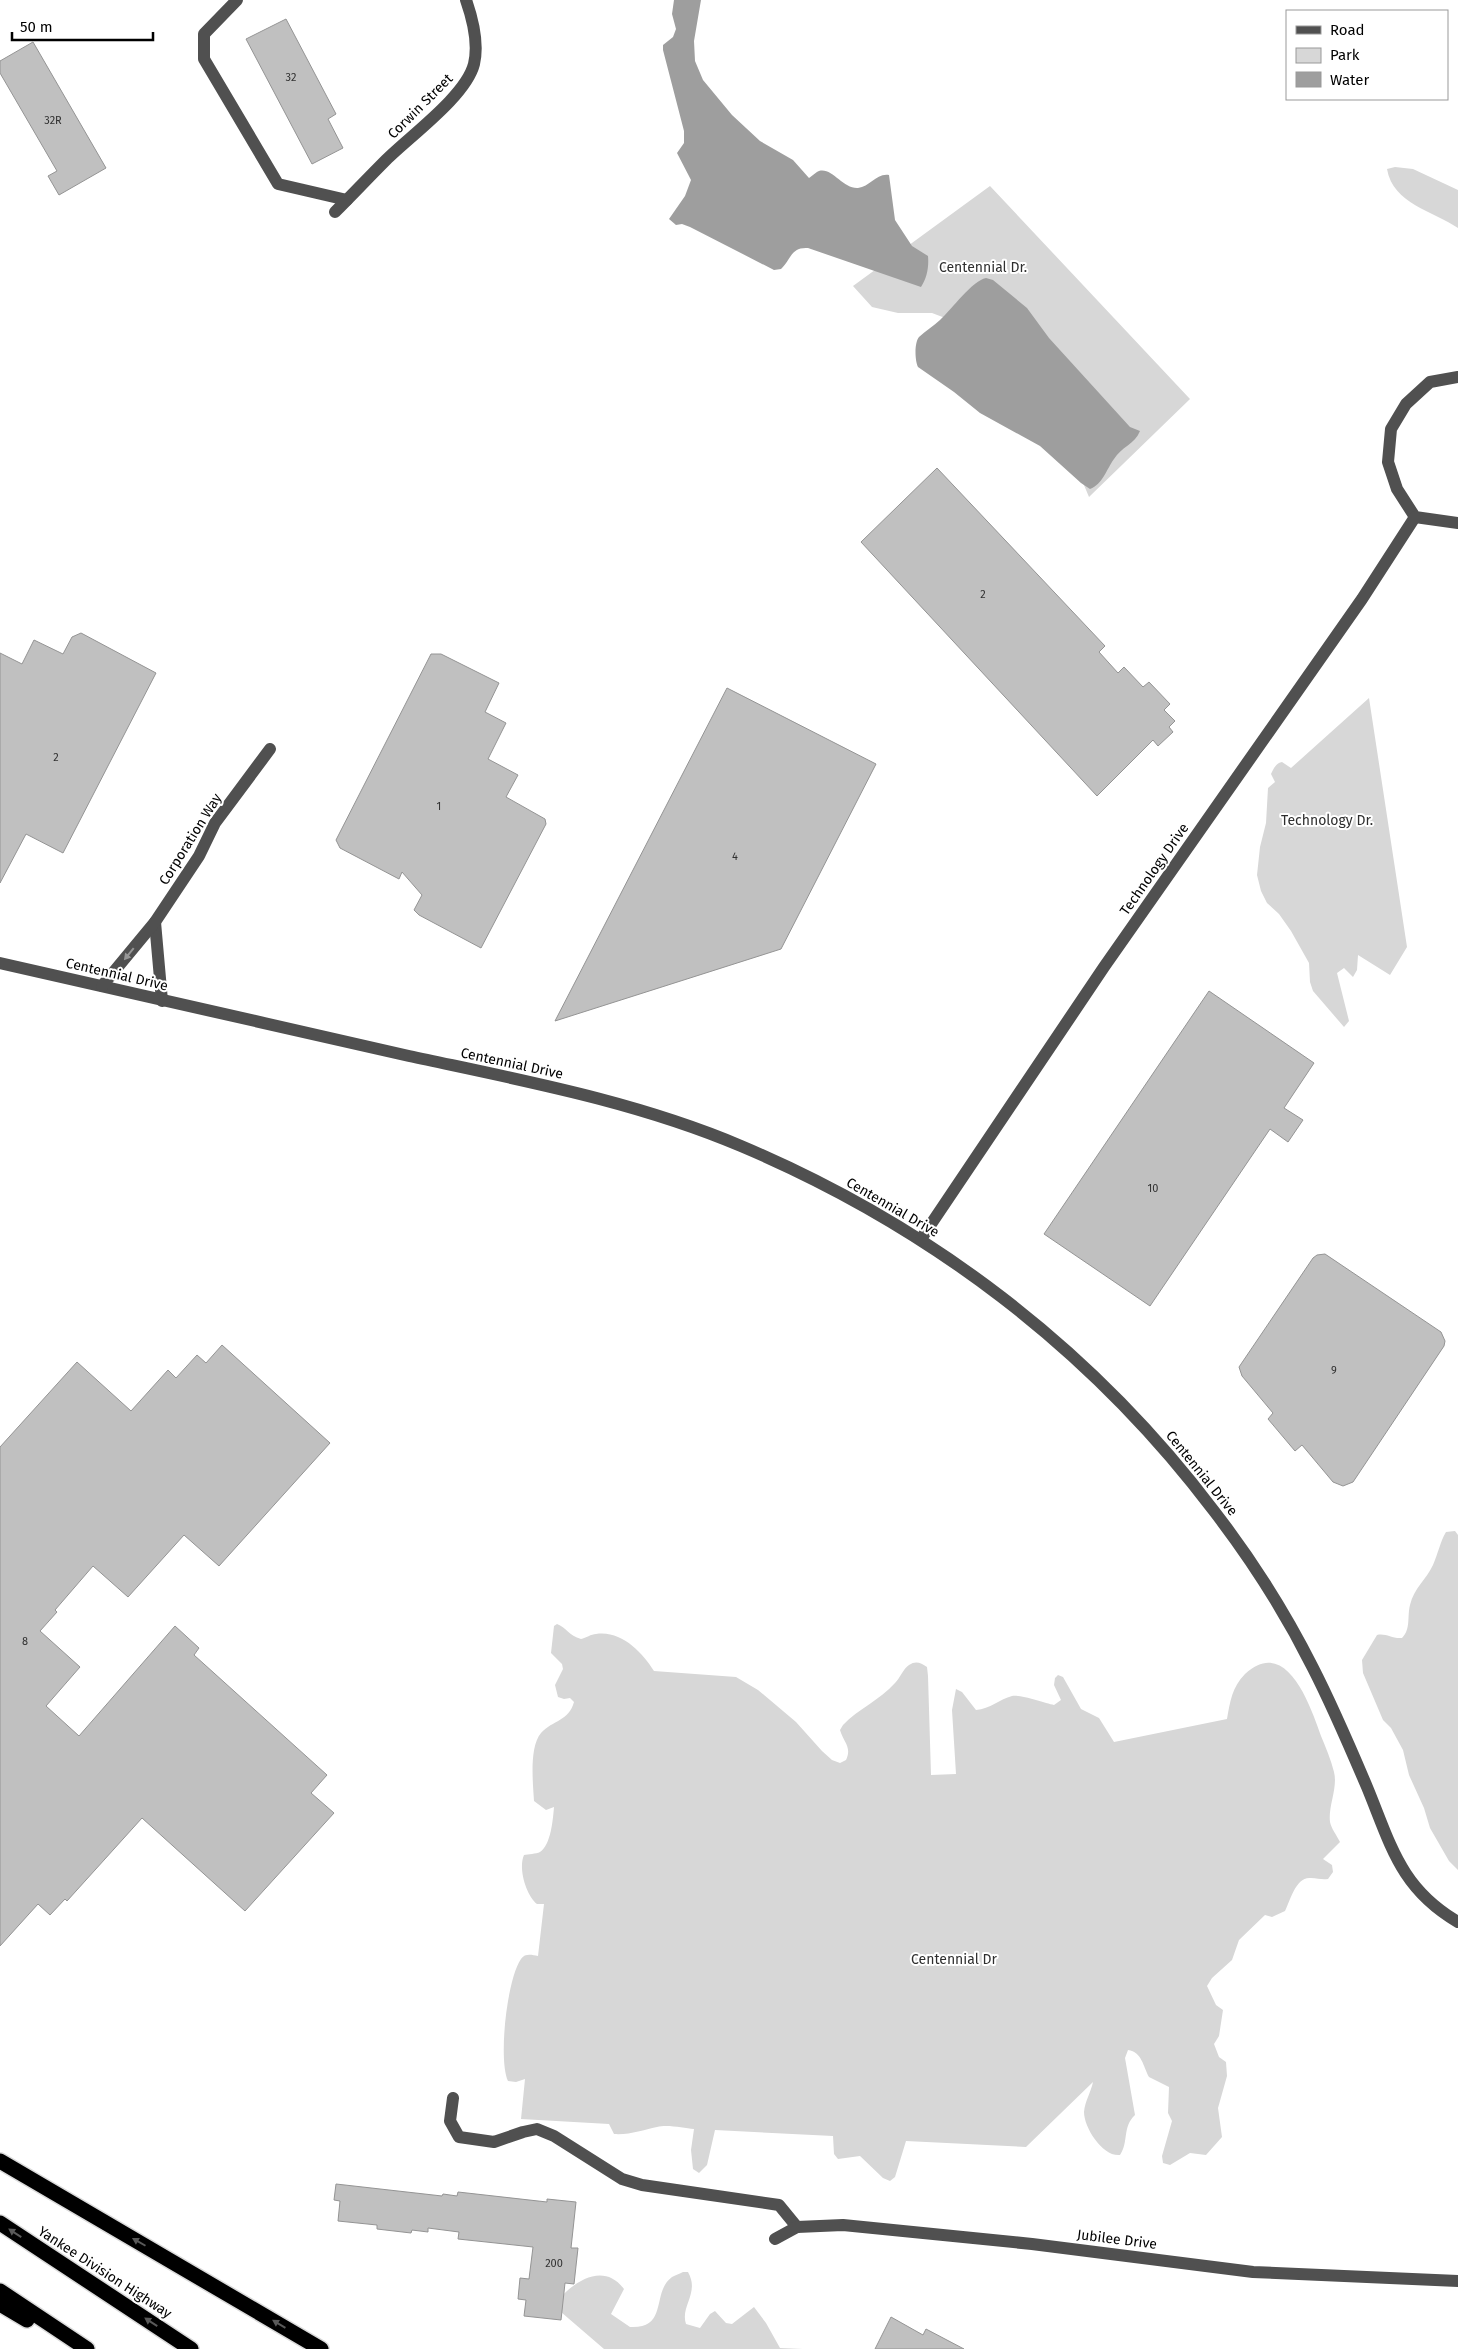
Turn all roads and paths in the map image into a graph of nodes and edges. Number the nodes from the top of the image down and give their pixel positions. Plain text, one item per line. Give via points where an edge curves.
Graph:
1 (237, 0) edge
2 (466, 0) edge
3 (347, 200) junction
4 (335, 212) dead end
5 (1458, 377) edge
6 (1415, 517) junction
7 (1458, 523) edge
8 (270, 749) dead end
9 (155, 922) junction
10 (0, 963) edge
11 (102, 986) junction
12 (162, 1000) junction
13 (920, 1239) junction
14 (1458, 1922) edge
15 (453, 2098) dead end
16 (0, 2161) edge
17 (0, 2223) edge
18 (797, 2227) junction
19 (775, 2239) dead end
20 (1458, 2281) edge
21 (0, 2291) edge
22 (0, 2304) edge
23 (77, 2349) edge
24 (87, 2349) edge
25 (192, 2349) edge
26 (321, 2349) edge

1 - 3 street via 204,34 204,59 278,184
2 - 3 street, Corwin Street via 474,24 476,47 474,64 467,79 457,93
3 - 4 street, Corwin Street
5 - 6 street via 1430,382 1406,404 1391,429 1388,462 1397,489
6 - 7 street
6 - 13 street, Technology Drive via 1362,599 1104,967
8 - 9 street, Corporation Way via 215,823 199,856
9 -> 11 street, Corporation Way
9 - 12 street
10 - 11 street, Centennial Drive
11 - 12 street, Centennial Drive
12 - 13 street, Centennial Drive via 564,1090 659,1117 737,1144 790,1168
13 - 14 street, Centennial Drive via 1011,1303 1067,1349 1127,1408 1215,1511 1268,1591 1313,1668 1396,1861 1415,1888
15 - 18 street via 450,2121 459,2137 494,2142 538,2129 622,2179 642,2185 779,2205
26 -> 16 highway
25 -> 17 highway, Yankee Division Highway
18 - 19 street, Jubilee Drive
18 - 20 street, Jubilee Drive via 843,2225 887,2228 1253,2272
21 - 24 highway
22 - 23 highway

